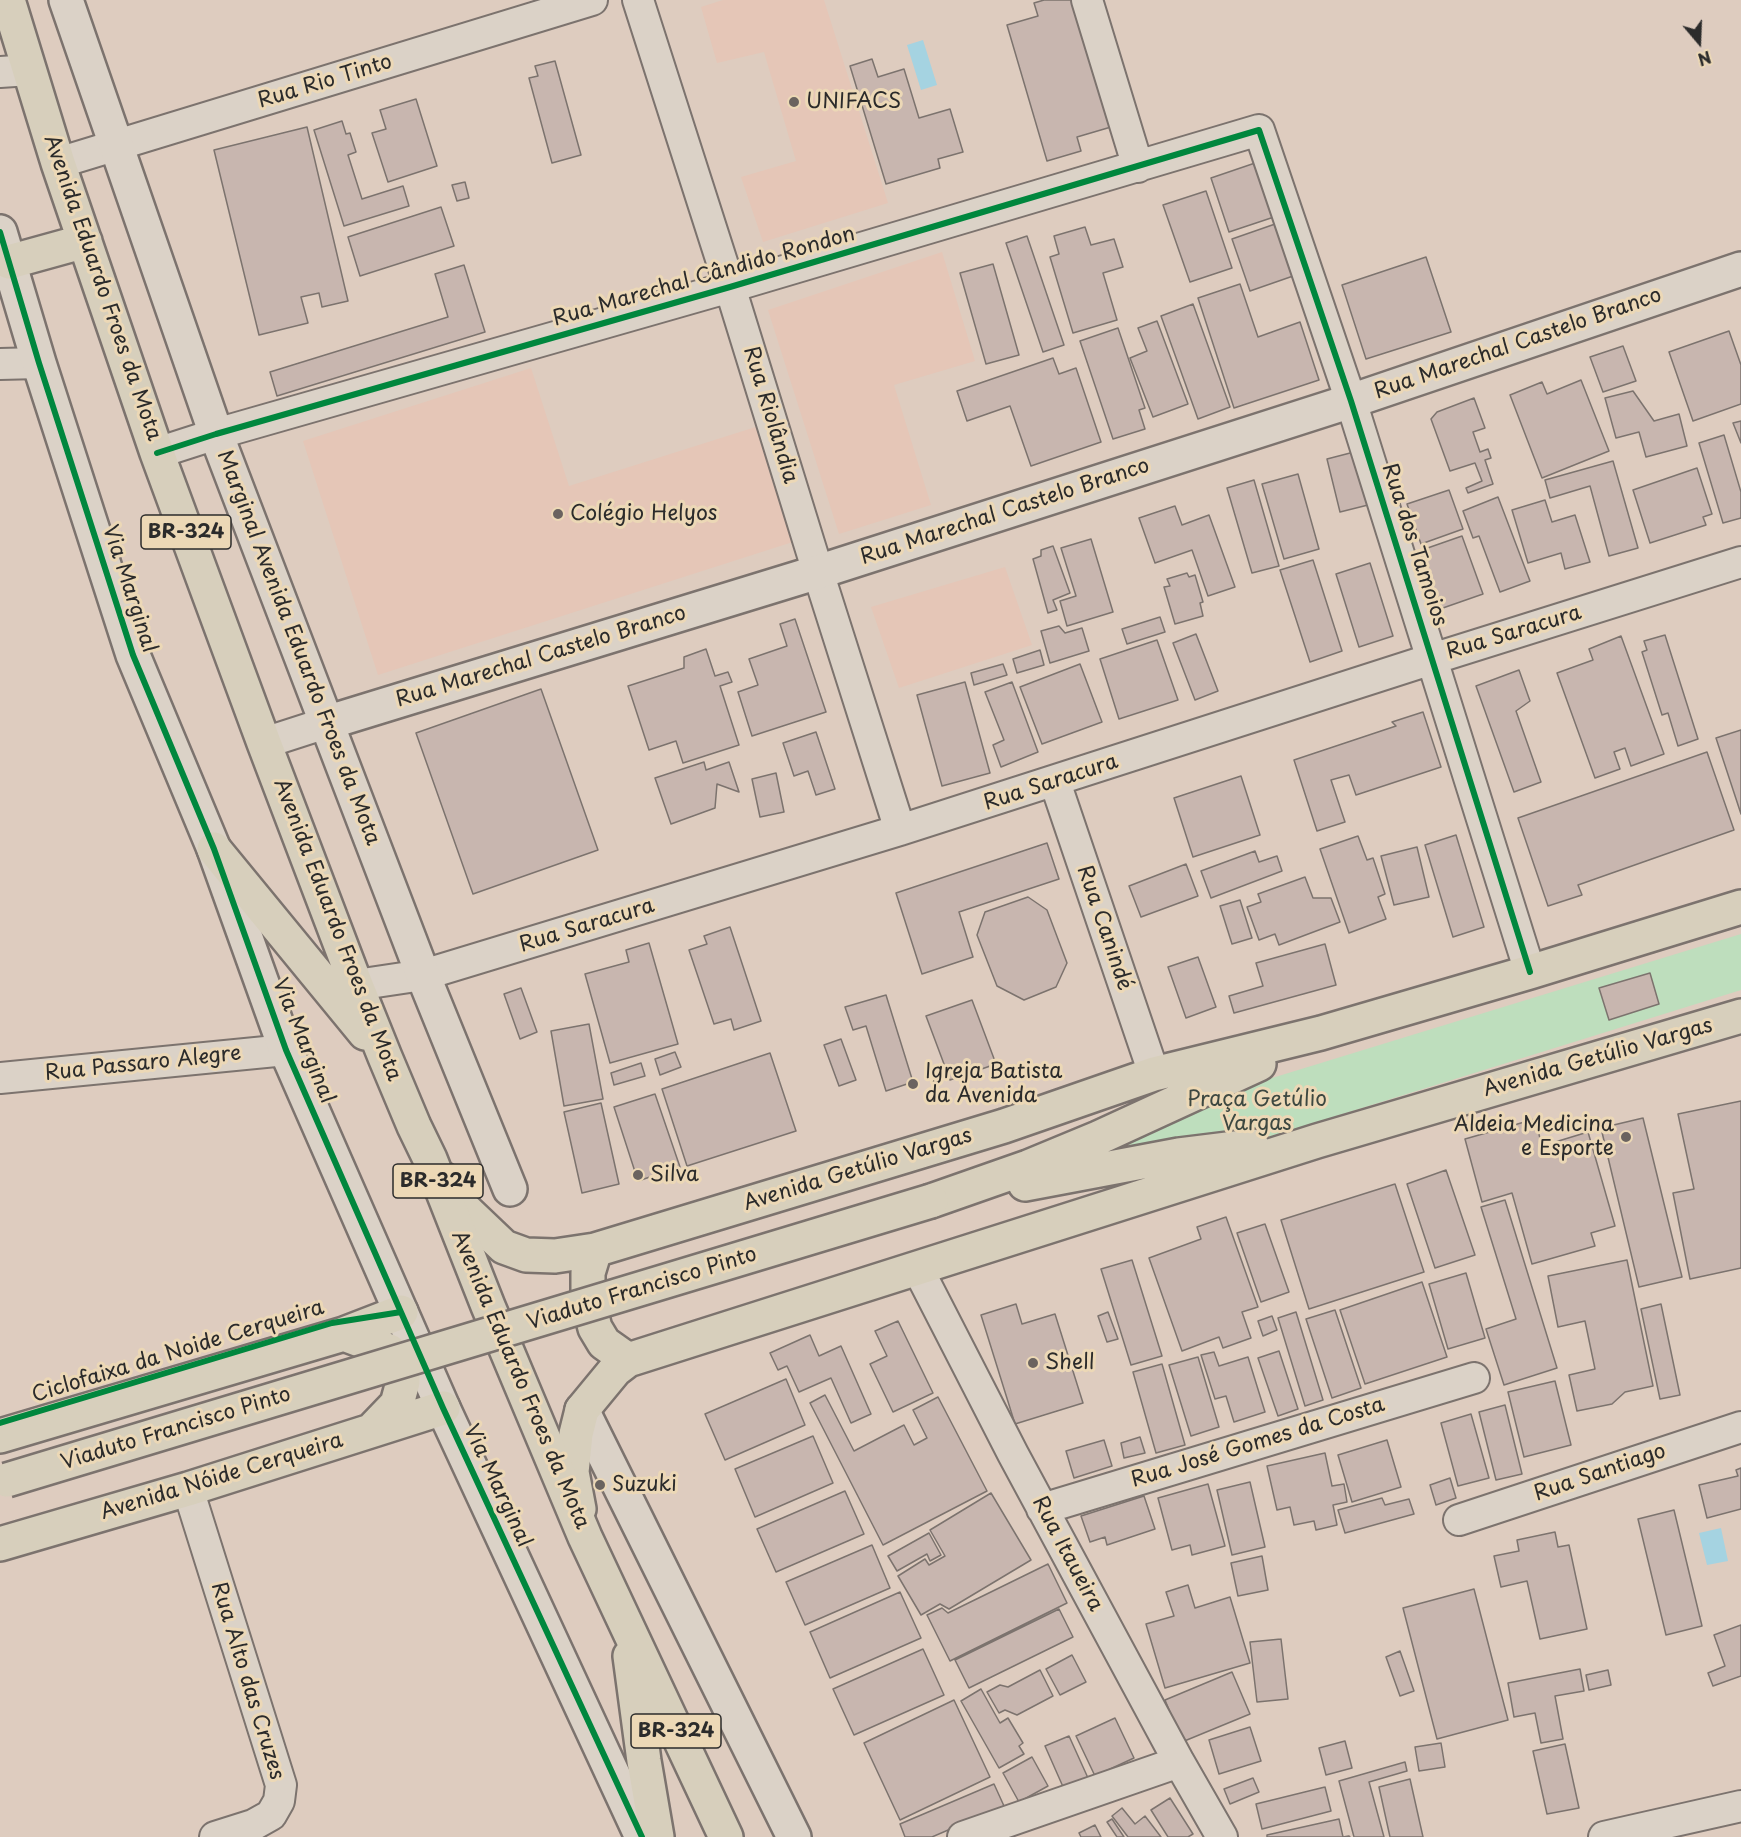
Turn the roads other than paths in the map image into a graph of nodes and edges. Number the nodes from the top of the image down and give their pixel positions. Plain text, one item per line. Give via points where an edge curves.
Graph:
1 (8, 0) edge
2 (66, 0) edge
3 (592, 0) edge
4 (638, 0) edge
5 (1087, 0) edge
6 (15, 71) edge
7 (1259, 130) joint
8 (117, 145) junction
9 (58, 163) junction
10 (1138, 167) junction
11 (85, 241) junction
12 (4, 247) edge
13 (1741, 269) edge
14 (730, 287) junction
15 (39, 363) junction
16 (0, 364) edge
17 (1351, 401) junction
18 (216, 434) junction
19 (157, 453) junction
20 (1741, 562) edge
21 (818, 572) junction
22 (1432, 659) junction
23 (326, 723) junction
24 (264, 743) junction
25 (1055, 782) junction
26 (900, 830) junction
27 (214, 849) junction
28 (1741, 907) edge
29 (1530, 972) junction
30 (423, 975) junction
31 (356, 985) junction
32 (1741, 1016) edge
33 (1321, 1033) junction
34 (286, 1050) junction
35 (385, 1057) junction
36 (1154, 1074) junction
37 (0, 1078) edge
38 (1317, 1141) junction
39 (430, 1159) junction
40 (510, 1189) dead end
41 (931, 1201) junction
42 (595, 1250) junction
43 (918, 1269) junction
44 (401, 1311) junction
45 (344, 1334) junction
46 (628, 1360) junction
47 (1474, 1377) dead end
48 (443, 1408) junction
49 (582, 1410) junction
50 (1741, 1426) edge
51 (372, 1430) junction
52 (0, 1436) edge
53 (2, 1482) edge
54 (188, 1489) junction
55 (1042, 1509) junction
56 (1459, 1520) dead end
57 (585, 1537) junction
58 (0, 1544) edge
59 (626, 1625) junction
60 (1179, 1762) junction
61 (1741, 1806) edge
62 (215, 1837) edge
63 (642, 1837) edge
64 (657, 1837) edge
65 (726, 1837) edge
66 (794, 1837) edge
67 (963, 1837) edge
68 (1222, 1837) edge
69 (1604, 1837) edge

1 - 6 main road, Avenida Eduardo Froes da Mota / BR-324
2 - 8 street, Marginal Avenida Eduardo Froes da Mota
3 - 8 street, Rua Rio Tinto
4 - 14 street, Rua Riolândia
5 - 10 street
6 - 9 main road, Avenida Eduardo Froes da Mota / BR-324
7 - 10 street, Rua Marechal Cândido Rondon
7 - 17 street, Rua dos Tamoios
8 - 9 street, Rua Rio Tinto
8 - 18 street, Marginal Avenida Eduardo Froes da Mota
9 - 11 main road, Avenida Eduardo Froes da Mota / BR-324
10 - 14 street, Rua Marechal Cândido Rondon
11 - 12 main road
11 - 19 main road, Avenida Eduardo Froes da Mota / BR-324
12 - 15 street, Via Marginal
13 - 17 street, Rua Marechal Castelo Branco
14 - 18 street, Rua Marechal Cândido Rondon
14 - 21 street, Rua Riolândia
15 - 16 street
15 - 27 street, Via Marginal via 133,656
17 - 21 street, Rua Marechal Castelo Branco
17 - 22 street, Rua dos Tamoios
18 - 19 street, Rua Marechal Cândido Rondon
18 - 23 street, Marginal Avenida Eduardo Froes da Mota
19 - 24 main road, Avenida Eduardo Froes da Mota / BR-324
20 - 22 street, Rua Saracura
21 - 23 street, Rua Marechal Castelo Branco
21 - 26 street, Rua Riolândia
22 - 25 street, Rua Saracura
22 - 29 street, Rua dos Tamoios
23 - 24 street, Rua Marechal Castelo Branco
23 - 30 street, Marginal Avenida Eduardo Froes da Mota
24 - 31 main road, Avenida Eduardo Froes da Mota / BR-324
25 - 26 street, Rua Saracura
25 - 36 street, Rua Canindé
26 - 30 street, Rua Saracura
27 - 34 street, Via Marginal
27 - 35 main road
28 - 29 main road, Avenida Getúlio Vargas
29 - 33 main road, Avenida Getúlio Vargas
30 - 31 street, Rua Saracura
30 - 40 street, Marginal Avenida Eduardo Froes da Mota
31 - 35 main road, Avenida Eduardo Froes da Mota / BR-324
32 - 38 main road, Avenida Getúlio Vargas
33 - 36 main road, Avenida Getúlio Vargas
33 - 41 main road, Avenida Getúlio Vargas via 1098,1138
34 - 37 street, Rua Passaro Alegre
34 - 44 street, Via Marginal
35 - 39 main road, Avenida Eduardo Froes da Mota / BR-324
36 - 42 main road, Avenida Getúlio Vargas via 1004,1126
38 - 41 main road, Avenida Getúlio Vargas via 1179,1155
38 - 43 main road, Avenida Getúlio Vargas
39 - 42 main road, Avenida Getúlio Vargas via 462,1207 504,1247 526,1255 555,1256
39 - 57 main road, Avenida Eduardo Froes da Mota / BR-324
41 - 53 main road, Viaduto Francisco Pinto, bridge
42 - 46 main road via 588,1273 588,1301 596,1328 604,1342
43 - 46 main road, Avenida Getúlio Vargas
43 - 55 street, Rua Itaueira
44 - 45 main road
44 - 48 street, Via Marginal
45 - 51 main road via 389,1351 403,1365 397,1404
45 - 52 main road
46 - 49 main road, Avenida Getúlio Vargas
47 - 55 street, Rua José Gomes da Costa
48 - 51 main road, Avenida Nóide Cerqueira
48 - 63 street, Via Marginal
49 - 57 main road, Avenida Getúlio Vargas via 572,1472
49 - 66 street
50 - 56 street, Rua Santiago
51 - 54 main road, Avenida Nóide Cerqueira
54 - 58 main road, Avenida Nóide Cerqueira
54 - 62 street, Rua Alto das Cruzes via 281,1785 279,1801 271,1815
55 - 60 street, Rua Itaueira
57 - 59 main road, Avenida Eduardo Froes da Mota / BR-324
59 - 64 main road
59 - 65 main road, Avenida Eduardo Froes da Mota / BR-324
60 - 67 street
60 - 68 street, Rua Itaueira
61 - 69 street

